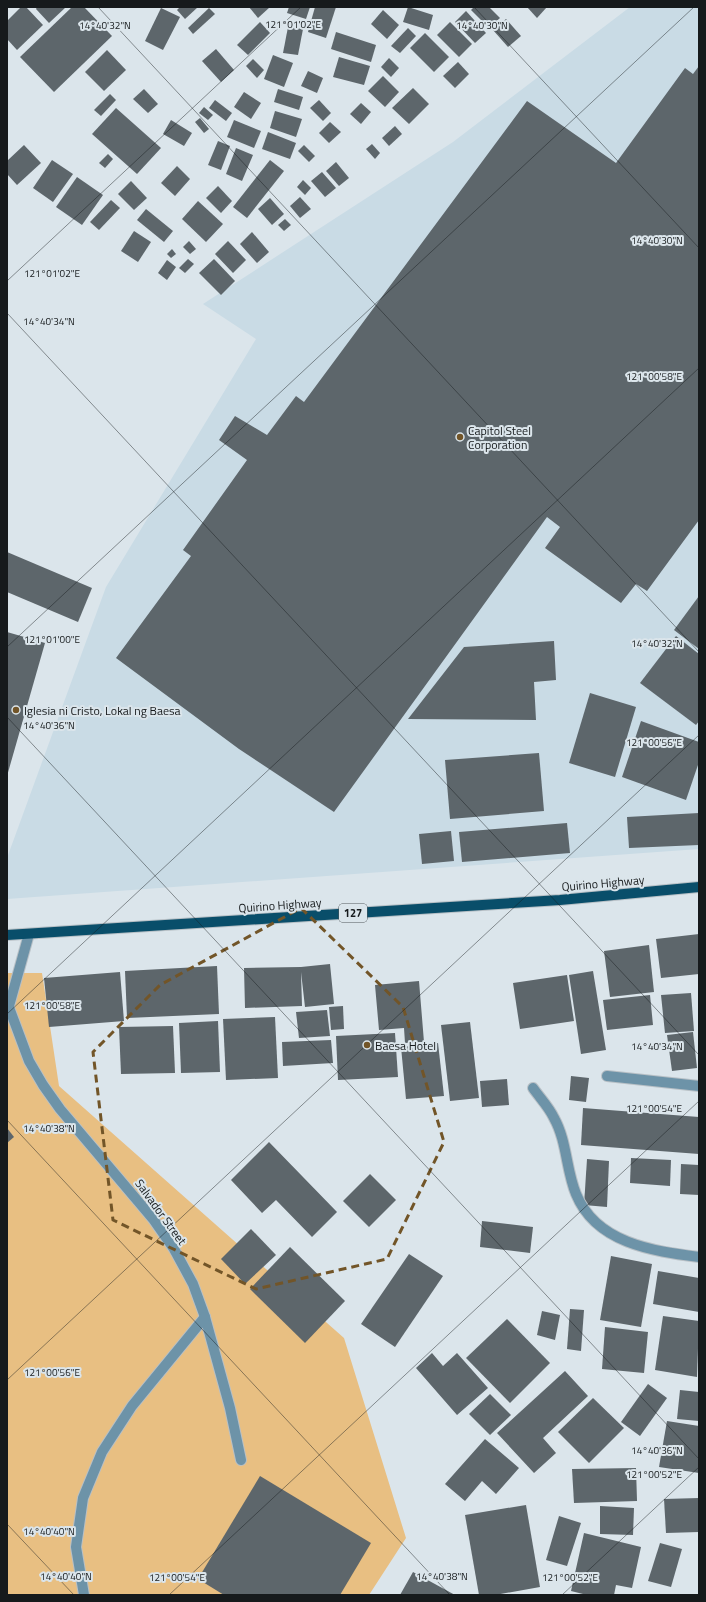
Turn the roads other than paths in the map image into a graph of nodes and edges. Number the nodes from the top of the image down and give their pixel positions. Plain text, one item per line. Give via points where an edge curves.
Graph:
1 (699, 887) edge
2 (29, 934) junction
3 (7, 936) edge
4 (8, 1004) edge
5 (607, 1076) dead end
6 (699, 1086) edge
7 (533, 1088) dead end
8 (699, 1257) edge
9 (205, 1317) junction
10 (241, 1460) dead end
11 (84, 1595) edge

1 - 2 main road, Quirino Highway / 127 via 560,900
2 - 3 main road, Quirino Highway / 127
2 - 4 street, Salvador Street
4 - 9 street, Salvador Street via 29,1061 42,1085 153,1219 174,1249 193,1284
5 - 6 street
7 - 8 street via 554,1118 569,1162 576,1193 587,1215 605,1232 625,1242 666,1253
9 - 10 street, Salvador Street via 230,1408
9 - 11 street via 132,1406 102,1452 83,1498 76,1547

